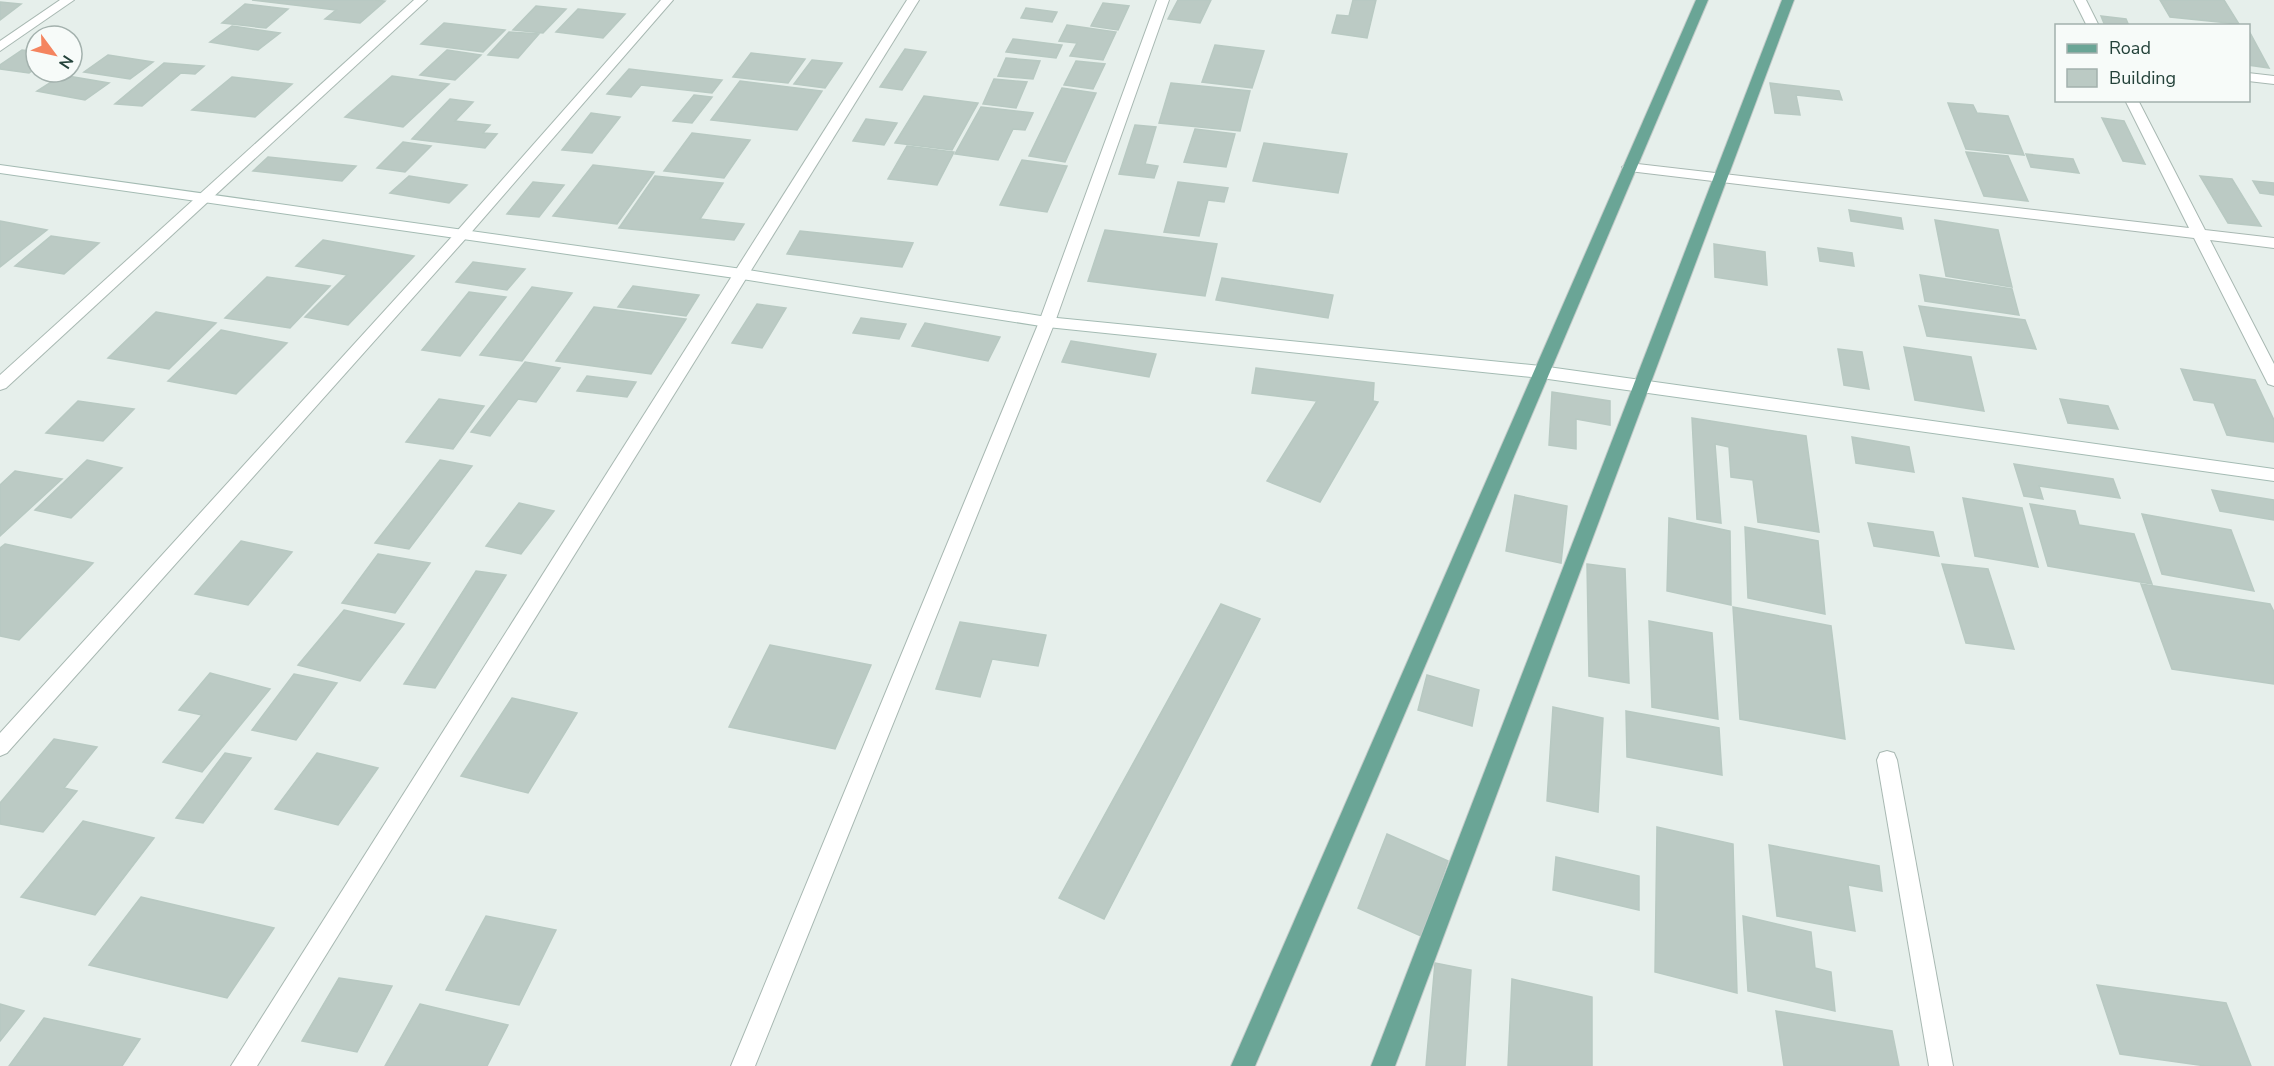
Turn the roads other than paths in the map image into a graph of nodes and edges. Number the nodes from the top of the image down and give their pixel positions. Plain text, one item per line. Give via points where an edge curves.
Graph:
1 (68, 0) edge
2 (421, 0) edge
3 (667, 0) edge
4 (913, 0) edge
5 (1163, 0) edge
6 (1702, 0) edge
7 (1788, 0) edge
8 (2080, 0) edge
9 (2092, 24) edge
10 (0, 47) edge
11 (2250, 77) edge
12 (2274, 80) edge
13 (2132, 102) edge
14 (1629, 167) junction
15 (0, 169) edge
16 (1720, 178) junction
17 (203, 198) junction
18 (463, 233) junction
19 (2200, 234) junction
20 (2274, 243) edge
21 (742, 273) junction
22 (1047, 322) junction
23 (1541, 372) junction
24 (2274, 380) edge
25 (0, 384) edge
26 (1641, 386) junction
27 (2274, 475) edge
28 (0, 747) edge
29 (1887, 760) dead end
30 (243, 1066) edge
31 (743, 1066) edge
32 (1243, 1066) edge
33 (1383, 1066) edge
34 (1941, 1066) edge

1 - 10 street
2 - 17 street
3 - 18 street
4 - 21 street
5 - 22 street
6 - 14 main road
7 - 16 main road
8 - 9 street
11 - 12 street
13 - 19 street
14 - 16 street
14 - 23 main road
15 - 17 street
16 - 19 street
16 - 26 main road
17 - 18 street
17 - 25 street
18 - 21 street
18 - 28 street
19 - 20 street
19 - 24 street
21 - 22 street
21 - 30 street
22 - 23 street
22 - 31 street
23 - 26 street
23 - 32 main road
26 - 27 street
26 - 33 main road
29 - 34 street

